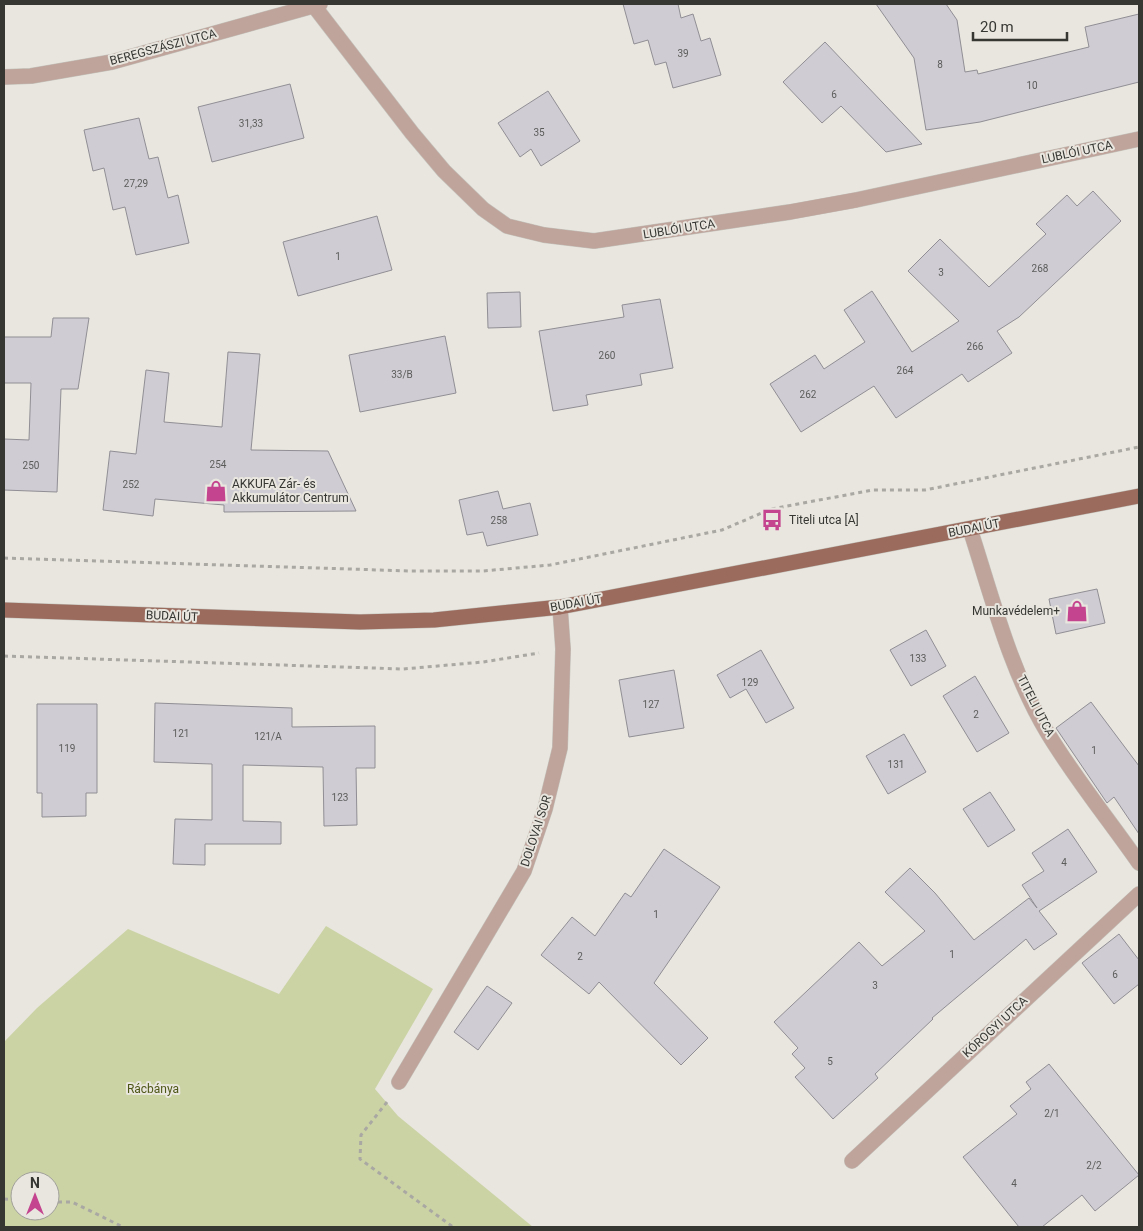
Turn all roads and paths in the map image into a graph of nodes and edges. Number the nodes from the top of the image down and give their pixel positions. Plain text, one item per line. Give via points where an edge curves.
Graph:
1 (317, 5) edge
2 (4, 76) edge
3 (1139, 139) edge
4 (1139, 447) edge
5 (1139, 496) edge
6 (970, 529) junction
7 (4, 558) edge
8 (560, 607) junction
9 (4, 610) edge
10 (563, 649) junction
11 (4, 656) edge
12 (1139, 863) edge
13 (1139, 894) edge
14 (399, 1082) joint
15 (852, 1160) dead end
16 (60, 1202) edge
17 (123, 1227) edge
18 (453, 1227) edge

1 - 2 street, BEREGSZÁSZI UTCA via 112,62 32,76
1 - 3 street, LUBLÓI UTCA via 444,171 507,226 544,235 594,241 790,212
4 - 7 path via 925,490 873,490 771,509 722,530 550,565 484,571 411,571
5 - 6 main road, BUDAI ÚT
6 - 8 main road, BUDAI ÚT
6 - 12 street, TITELI UTCA via 1014,664 1047,732
8 - 9 main road, BUDAI ÚT via 434,620 360,622
8 - 10 street, DOLOVAI SOR
10 - 11 path via 483,662 402,669
10 - 14 street, DOLOVAI SOR via 560,748 545,809 524,871
13 - 15 street, KÓROGYI UTCA
14 - 18 path via 361,1135 360,1159
16 - 17 path via 72,1202

